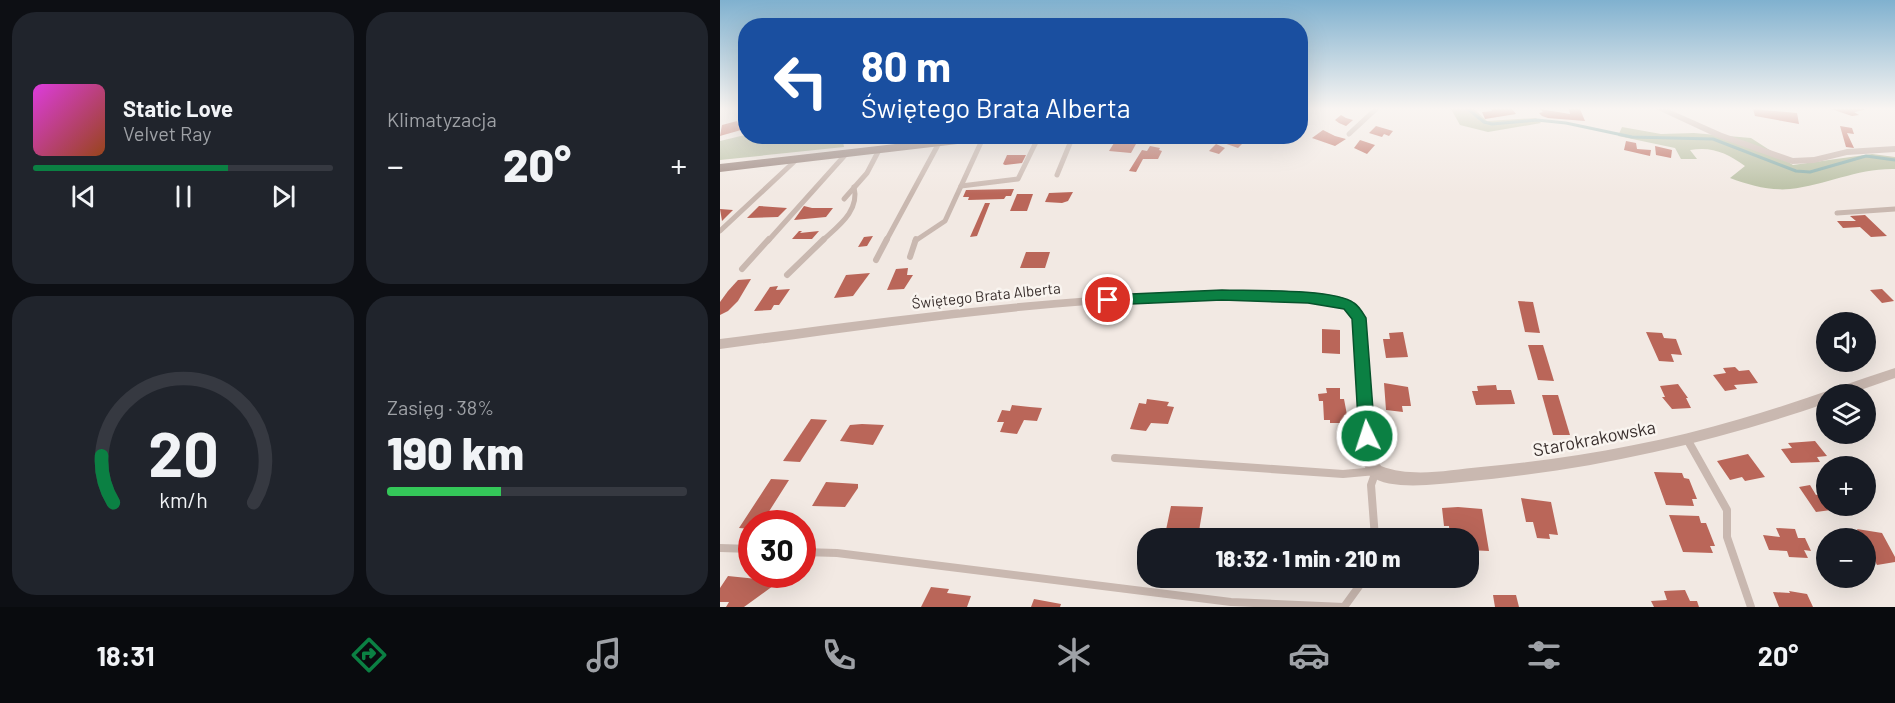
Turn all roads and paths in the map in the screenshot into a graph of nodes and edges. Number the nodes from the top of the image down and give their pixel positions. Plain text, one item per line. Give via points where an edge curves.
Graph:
1 (1726, 137) edge
2 (930, 144) edge
3 (938, 144) edge
4 (980, 144) edge
5 (1035, 144) edge
6 (1070, 144) edge
7 (1895, 149) edge
8 (879, 150) junction
9 (846, 154) junction
10 (796, 160) junction
11 (720, 168) edge
12 (1057, 175) dead end
13 (961, 186) junction
14 (854, 187) junction
15 (844, 199) dead end
16 (1895, 209) edge
17 (1838, 213) dead end
18 (720, 231) edge
19 (910, 257) dead end
20 (876, 260) dead end
21 (742, 269) dead end
22 (787, 275) dead end
23 (720, 344) edge
24 (1895, 373) edge
25 (1863, 384) edge
26 (1816, 400) edge
27 (1687, 439) junction
28 (1115, 458) dead end
29 (1372, 466) junction
30 (1374, 528) edge
31 (720, 548) edge
32 (738, 549) edge
33 (816, 552) edge
34 (1358, 588) edge
35 (1751, 607) edge

1 - 7 street via 1792,161
2 - 8 main road
3 - 20 lane
4 - 13 lane
5 - 13 lane via 1018,179
6 - 12 lane
8 - 9 main road
8 - 14 lane
9 - 10 main road
9 - 21 lane
10 - 11 main road
10 - 18 lane
13 - 19 lane via 945,221 915,240
14 - 15 lane
14 - 22 lane via 856,195 850,214
16 - 17 lane
23 - 29 street, Świętego Brata Alberta via 1062,303 1222,295 1333,301 1349,306 1359,318
24 - 25 street
26 - 27 street, Starokrakowska
27 - 29 street, Starokrakowska via 1554,467 1401,478
27 - 35 lane via 1727,510 1727,537
28 - 29 lane via 1343,474
29 - 30 lane
31 - 32 lane
33 - 34 lane via 1231,602 1344,607

